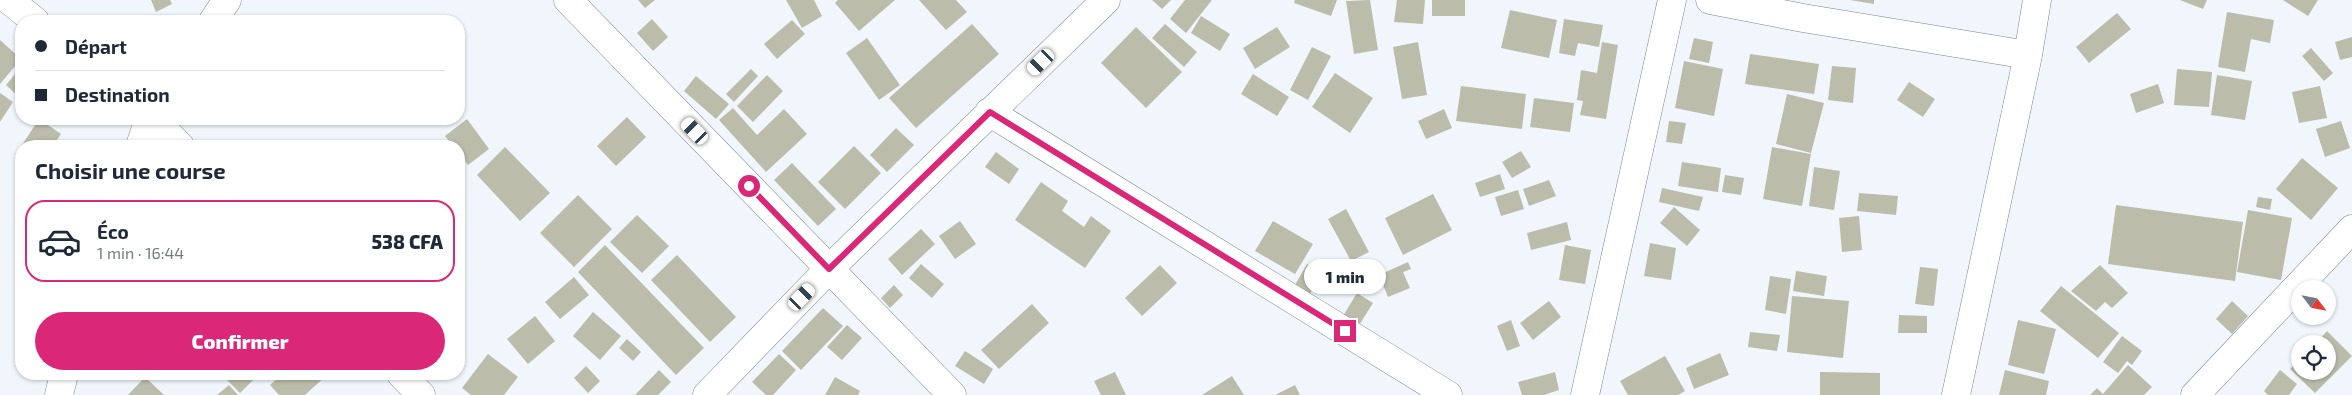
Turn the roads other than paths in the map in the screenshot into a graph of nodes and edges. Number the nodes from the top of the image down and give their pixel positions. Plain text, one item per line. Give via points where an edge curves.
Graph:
1 (9, 0) edge
2 (227, 0) edge
3 (1106, 0) edge
4 (1672, 0) edge
5 (1710, 0) edge
6 (2037, 0) edge
7 (574, 2) edge
8 (28, 15) edge
9 (217, 15) edge
10 (2028, 55) junction
11 (990, 112) junction
12 (149, 125) edge
13 (157, 125) edge
14 (142, 140) edge
15 (174, 140) edge
16 (2352, 229) edge
17 (829, 269) junction
18 (63, 380) edge
19 (407, 380) edge
20 (59, 395) edge
21 (421, 395) edge
22 (707, 395) edge
23 (952, 395) edge
24 (1448, 395) edge
25 (1586, 395) edge
26 (1956, 395) edge
27 (2196, 395) edge

1 - 8 street
2 - 9 street
3 - 11 street
4 - 25 street
5 - 10 street
6 - 10 street
7 - 17 street
10 - 26 street
11 - 17 street
11 - 24 street
12 - 14 street
13 - 15 street
16 - 27 street
17 - 22 street
17 - 23 street
18 - 20 street
19 - 21 street

